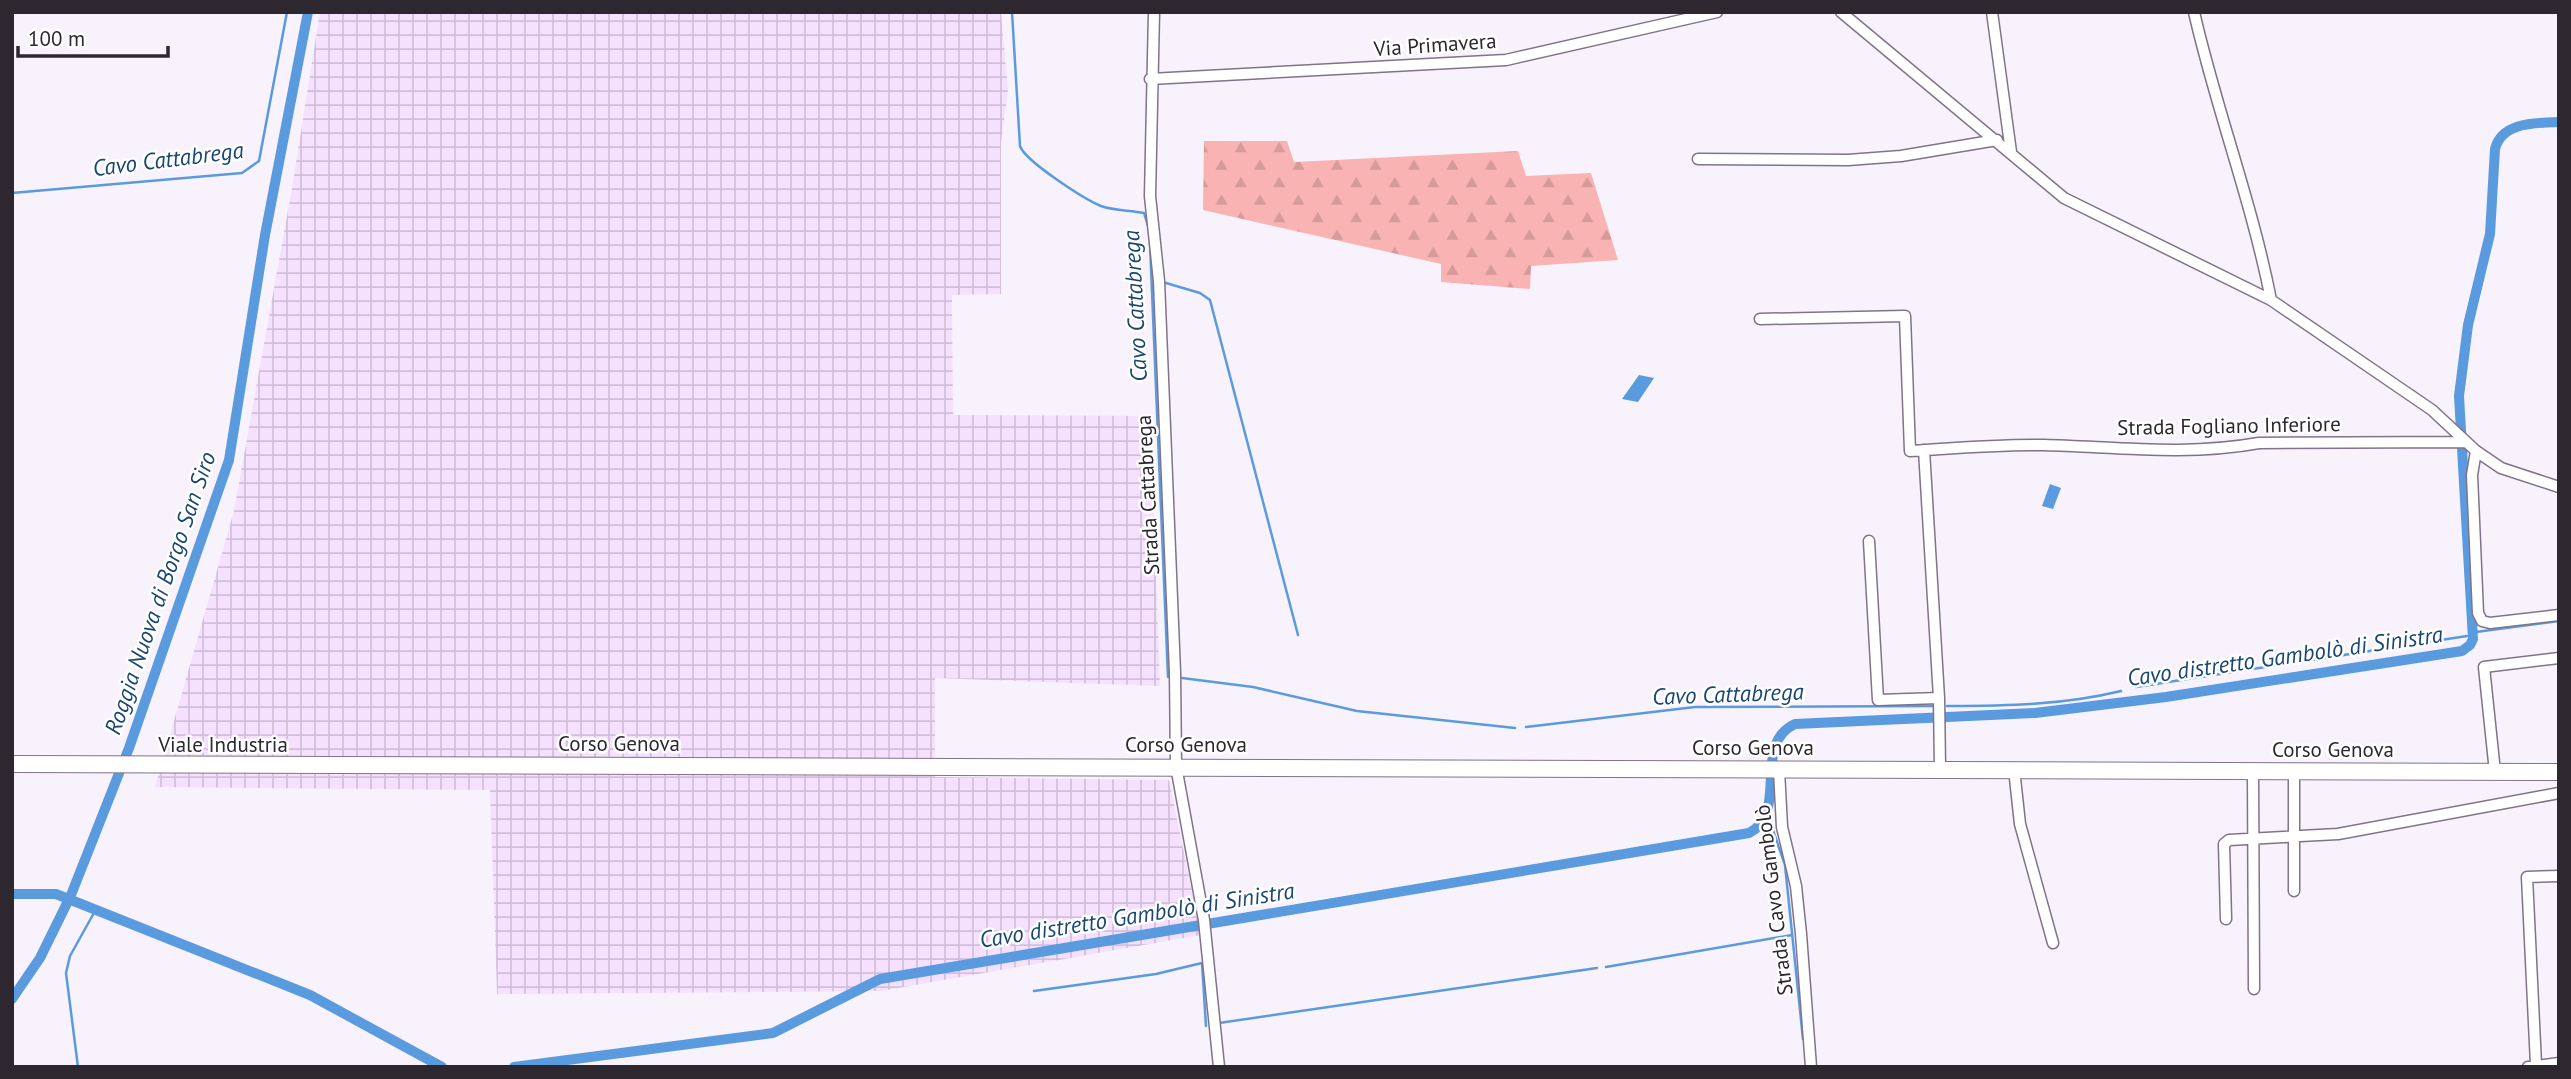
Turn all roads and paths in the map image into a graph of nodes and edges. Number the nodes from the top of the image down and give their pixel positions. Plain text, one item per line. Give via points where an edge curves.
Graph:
1 (1154, 12) edge
2 (1717, 12) edge
3 (1842, 12) edge
4 (1992, 12) edge
5 (2194, 12) edge
6 (1150, 79) junction
7 (1997, 140) junction
8 (2011, 152) junction
9 (1698, 159) dead end
10 (2271, 300) junction
11 (1760, 319) dead end
12 (2461, 440) junction
13 (1924, 450) junction
14 (2476, 451) junction
15 (2559, 487) edge
16 (1869, 541) dead end
17 (2559, 615) edge
18 (2559, 658) edge
19 (1939, 698) junction
20 (12, 764) edge
21 (433, 766) joint
22 (1176, 766) junction
23 (1940, 768) junction
24 (2014, 769) junction
25 (1774, 770) junction
26 (2253, 771) junction
27 (2294, 771) junction
28 (2495, 772) junction
29 (2559, 772) edge
30 (2559, 793) edge
31 (2254, 838) junction
32 (2293, 838) junction
33 (2559, 876) edge
34 (2294, 891) dead end
35 (2227, 919) dead end
36 (2053, 943) dead end
37 (2255, 989) dead end
38 (2559, 1063) edge
39 (2532, 1066) edge
40 (1219, 1067) edge
41 (1811, 1067) edge

1 - 6 street, Strada Cattabrega
2 - 6 street, Via Primavera via 1506,60
3 - 7 street
4 - 8 street
5 - 10 street
6 - 22 street, Strada Cattabrega via 1150,196 1159,281
7 - 8 street
7 - 9 street via 1848,160
8 - 10 street via 2064,198
10 - 12 street via 2432,410
11 - 13 street, Strada Fogliano Inferiore via 1905,316 1910,450
12 - 13 street, Strada Fogliano Inferiore via 2259,443 2166,451 2042,445
12 - 14 street
13 - 19 street
14 - 15 street via 2501,468
14 - 17 street via 2472,475 2482,621
16 - 19 street via 1878,701
18 - 28 street via 2484,667
19 - 23 street
20 - 21 main road, Viale Industria
21 - 22 main road, Corso Genova
22 - 25 main road, Corso Genova
22 - 40 street, Strada Cattabrega via 1204,925
23 - 24 main road, Corso Genova
23 - 25 main road, Corso Genova
24 - 26 main road, Corso Genova
24 - 36 street via 2020,824
25 - 41 street, Strada Cavo Gambolò via 1796,886
26 - 27 main road, Corso Genova
26 - 31 street
27 - 28 main road, Corso Genova
27 - 32 street
28 - 29 main road, Corso Genova
30 - 32 street via 2338,834
31 - 32 street
31 - 35 street via 2224,844
31 - 37 street
32 - 34 street
33 - 39 street via 2527,877
38 - 39 street

